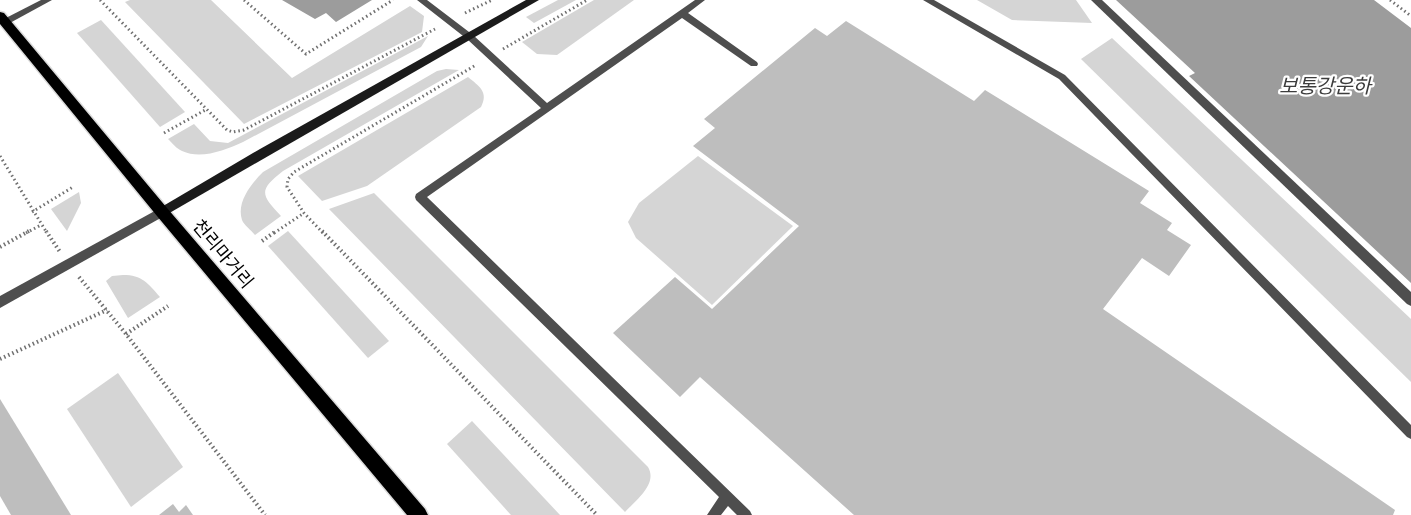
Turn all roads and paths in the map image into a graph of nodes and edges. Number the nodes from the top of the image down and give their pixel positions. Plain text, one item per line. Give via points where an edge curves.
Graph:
1 (48, 0) edge
2 (101, 0) edge
3 (244, 0) edge
4 (393, 0) edge
5 (421, 0) edge
6 (492, 0) edge
7 (534, 0) edge
8 (701, 0) edge
9 (927, 0) edge
10 (1096, 0) edge
11 (1390, 0) edge
12 (681, 13) junction
13 (1411, 16) edge
14 (2, 19) edge
15 (450, 21) junction
16 (470, 37) junction
17 (754, 64) dead end
18 (546, 107) junction
19 (207, 109) junction
20 (164, 133) dead end
21 (0, 156) edge
22 (73, 187) dead end
23 (32, 212) junction
24 (162, 212) junction
25 (304, 213) dead end
26 (41, 225) junction
27 (262, 241) dead end
28 (0, 247) edge
29 (68, 264) junction
30 (1411, 300) edge
31 (0, 302) edge
32 (168, 306) dead end
33 (107, 310) junction
34 (126, 334) junction
35 (0, 359) edge
36 (1411, 433) edge
37 (727, 498) junction
38 (265, 515) edge
39 (419, 515) edge
40 (713, 515) edge
41 (746, 515) edge

1 - 14 lane
2 - 19 path
3 - 4 path via 306,54
5 - 15 lane
6 - 15 path
7 - 16 street
8 - 12 lane
9 - 36 lane via 1062,77
10 - 30 street
11 - 13 path
12 - 17 lane
12 - 18 lane
14 - 24 main road, 천리마거리
15 - 16 lane
15 - 19 path via 244,130 227,130
16 - 18 lane
16 - 24 street
18 - 37 lane via 420,197
19 - 20 path
21 - 23 path
22 - 23 path
23 - 26 path
24 - 29 street
24 - 39 main road, 천리마거리
25 - 27 path
26 - 28 path
26 - 29 path
29 - 31 street
29 - 33 path
32 - 34 path
33 - 34 path
33 - 35 path
34 - 38 path
37 - 40 lane
37 - 41 lane

